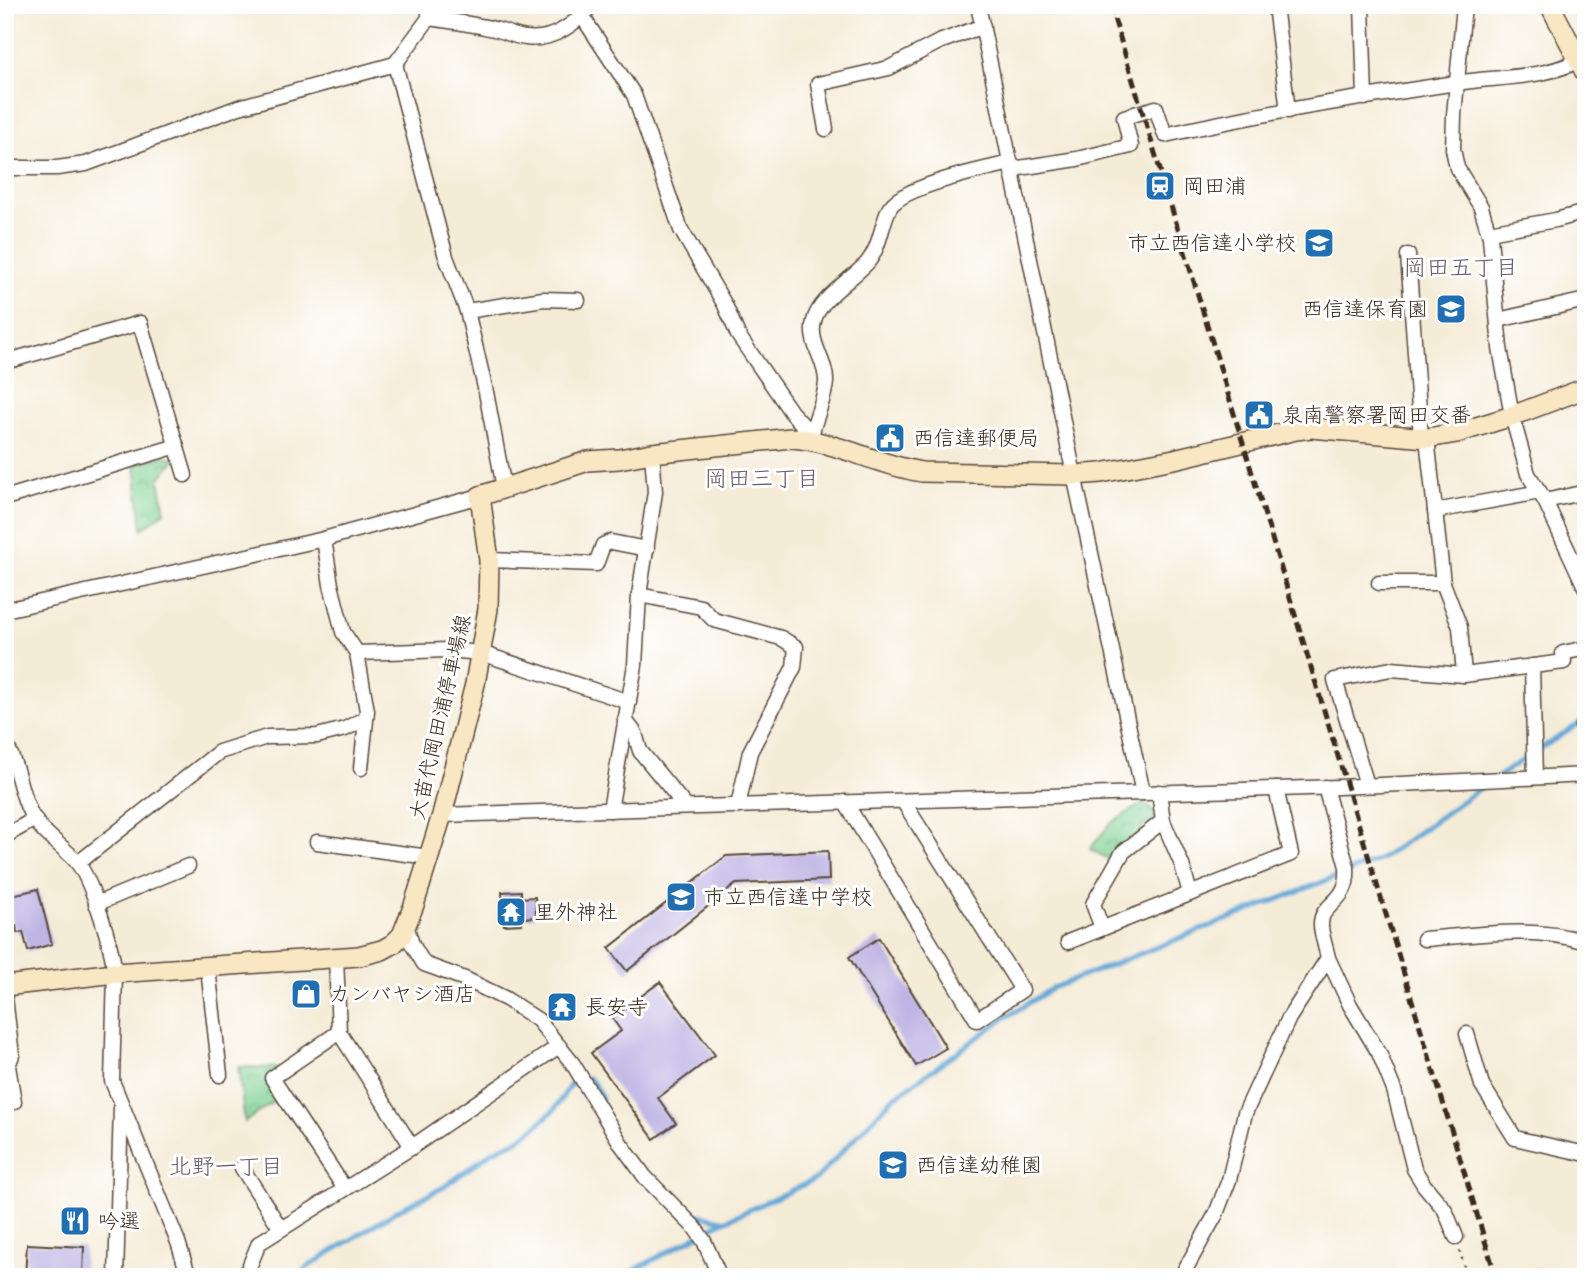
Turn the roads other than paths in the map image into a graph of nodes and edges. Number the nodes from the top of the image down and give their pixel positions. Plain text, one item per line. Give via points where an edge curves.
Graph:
1 (978, 5) edge
2 (1275, 5) edge
3 (1362, 5) edge
4 (1464, 5) edge
5 (1550, 5) edge
6 (587, 11) edge
7 (429, 12) edge
8 (983, 26) junction
9 (1583, 63) edge
10 (395, 64) junction
11 (1457, 83) junction
12 (1365, 98) junction
13 (1288, 111) junction
14 (826, 129) dead end
15 (1012, 166) junction
16 (5, 168) edge
17 (1586, 212) edge
18 (1489, 232) junction
19 (1408, 255) dead end
20 (578, 300) dead end
21 (1586, 300) edge
22 (467, 311) junction
23 (1498, 320) junction
24 (5, 362) edge
25 (1586, 388) edge
26 (1512, 416) junction
27 (811, 437) junction
28 (1424, 438) junction
29 (177, 446) junction
30 (652, 453) junction
31 (185, 475) dead end
32 (1074, 475) junction
33 (504, 488) junction
34 (1586, 492) edge
35 (480, 496) junction
36 (1542, 496) junction
37 (5, 498) edge
38 (1435, 511) junction
39 (324, 540) junction
40 (647, 549) junction
41 (489, 560) junction
42 (1379, 583) dead end
43 (1443, 583) junction
44 (1586, 589) edge
45 (639, 596) junction
46 (5, 610) edge
47 (1586, 648) edge
48 (357, 653) junction
49 (481, 653) junction
50 (1532, 666) junction
51 (1464, 675) junction
52 (629, 702) junction
53 (366, 718) junction
54 (625, 720) junction
55 (5, 742) edge
56 (360, 768) dead end
57 (1586, 775) edge
58 (1535, 777) junction
59 (1367, 785) junction
60 (1325, 787) junction
61 (1276, 789) junction
62 (1159, 792) junction
63 (1143, 793) junction
64 (903, 800) junction
65 (845, 802) junction
66 (738, 806) junction
67 (686, 807) junction
68 (610, 810) junction
69 (442, 815) junction
70 (35, 819) junction
71 (1163, 821) junction
72 (5, 836) edge
73 (317, 842) dead end
74 (429, 857) junction
75 (78, 863) junction
76 (188, 866) dead end
77 (1190, 893) junction
78 (96, 904) junction
79 (407, 925) junction
80 (1102, 928) junction
81 (1424, 939) dead end
82 (1068, 942) dead end
83 (1586, 942) edge
84 (336, 957) junction
85 (1328, 958) junction
86 (208, 968) junction
87 (115, 973) junction
88 (5, 986) edge
89 (5, 998) edge
90 (339, 1032) junction
91 (1467, 1034) dead end
92 (559, 1046) junction
93 (220, 1075) dead end
94 (14, 1102) dead end
95 (121, 1102) junction
96 (412, 1147) junction
97 (1586, 1154) edge
98 (243, 1168) dead end
99 (345, 1189) junction
100 (281, 1229) junction
101 (1457, 1237) road end
102 (116, 1277) edge
103 (190, 1277) edge
104 (245, 1277) edge
105 (720, 1277) edge
106 (1181, 1277) edge

1 - 8 street
2 - 13 street
3 - 12 street
4 - 11 street
5 - 9 main road
6 - 7 street via 539,39
6 - 27 street via 634,94 681,230 738,335
7 - 10 street
8 - 14 street via 939,41 888,68 818,84
8 - 15 street
9 - 11 street
10 - 16 street via 239,107 86,164
10 - 22 street via 446,257
11 - 12 street
11 - 18 street via 1453,149 1457,168 1481,207
12 - 13 street
13 - 15 street via 1165,135 1156,108 1124,117 1131,146 1077,159
15 - 27 street via 946,178 890,206 869,261 814,318 812,333 827,381
15 - 32 street
17 - 18 street
18 - 23 street
19 - 28 street
20 - 22 street via 542,299
21 - 23 street
22 - 33 street
23 - 26 street
24 - 29 street via 140,323
25 - 26 main road
26 - 28 main road
26 - 36 street via 1528,474
27 - 30 main road
27 - 32 main road via 899,469
28 - 32 main road via 1303,429
28 - 38 street
29 - 31 street
29 - 37 street
30 - 33 main road via 588,461
30 - 40 street via 654,492
32 - 63 street
33 - 35 main road
34 - 36 street
35 - 39 street
35 - 41 main road, 大苗代岡田浦停車場線
36 - 38 street
36 - 44 street
38 - 43 street
39 - 46 street
39 - 48 street via 343,632
40 - 41 street via 611,542 603,545 596,564
40 - 45 street
41 - 49 main road, 大苗代岡田浦停車場線
42 - 43 street
43 - 51 street via 1460,627
45 - 52 street
45 - 66 street via 701,607 713,620 781,638 796,647 794,667 750,752
47 - 50 street via 1563,653 1564,662
48 - 49 street
48 - 53 street
49 - 52 street
49 - 69 main road, 大苗代岡田浦停車場線
50 - 51 street
50 - 58 street
51 - 59 street via 1391,669 1335,680
52 - 54 street
53 - 56 street
53 - 75 street via 317,736 267,737 219,752
54 - 67 street via 640,751
54 - 68 street
55 - 70 street
57 - 58 street
58 - 59 street
59 - 60 street
60 - 61 street
60 - 85 street via 1348,880 1320,923
61 - 62 street
61 - 77 street via 1290,854
62 - 63 street
62 - 71 street
63 - 64 street
64 - 65 street
64 - 65 street via 1022,990 977,1020
65 - 66 street
66 - 67 street
67 - 68 street
68 - 69 street
69 - 74 main road, 大苗代岡田浦停車場線
70 - 72 street
70 - 75 street
71 - 77 street
71 - 80 street via 1124,852 1093,904
73 - 74 street
74 - 79 main road, 大苗代岡田浦停車場線
75 - 78 street
76 - 78 street
77 - 80 street
78 - 87 street
79 - 84 main road, 大苗代岡田浦停車場線 via 393,944 382,950
79 - 92 street via 424,964 506,999 538,1020
80 - 82 street
81 - 83 street via 1540,932
84 - 86 main road, 大苗代岡田浦停車場線
84 - 90 street
85 - 101 street via 1379,1053 1394,1090 1414,1169 1446,1210
85 - 106 street via 1289,1018 1245,1113 1221,1203
86 - 87 main road, 大苗代岡田浦停車場線
86 - 93 street
87 - 88 main road, 大苗代岡田浦停車場線
87 - 95 street via 112,1081
89 - 94 street
90 - 96 street
90 - 99 street via 272,1078
91 - 97 street via 1482,1085 1515,1138
92 - 96 street
92 - 105 street via 645,1178 695,1228
95 - 102 street
95 - 103 street
96 - 99 street
98 - 100 street
99 - 100 street
100 - 104 street via 259,1243

